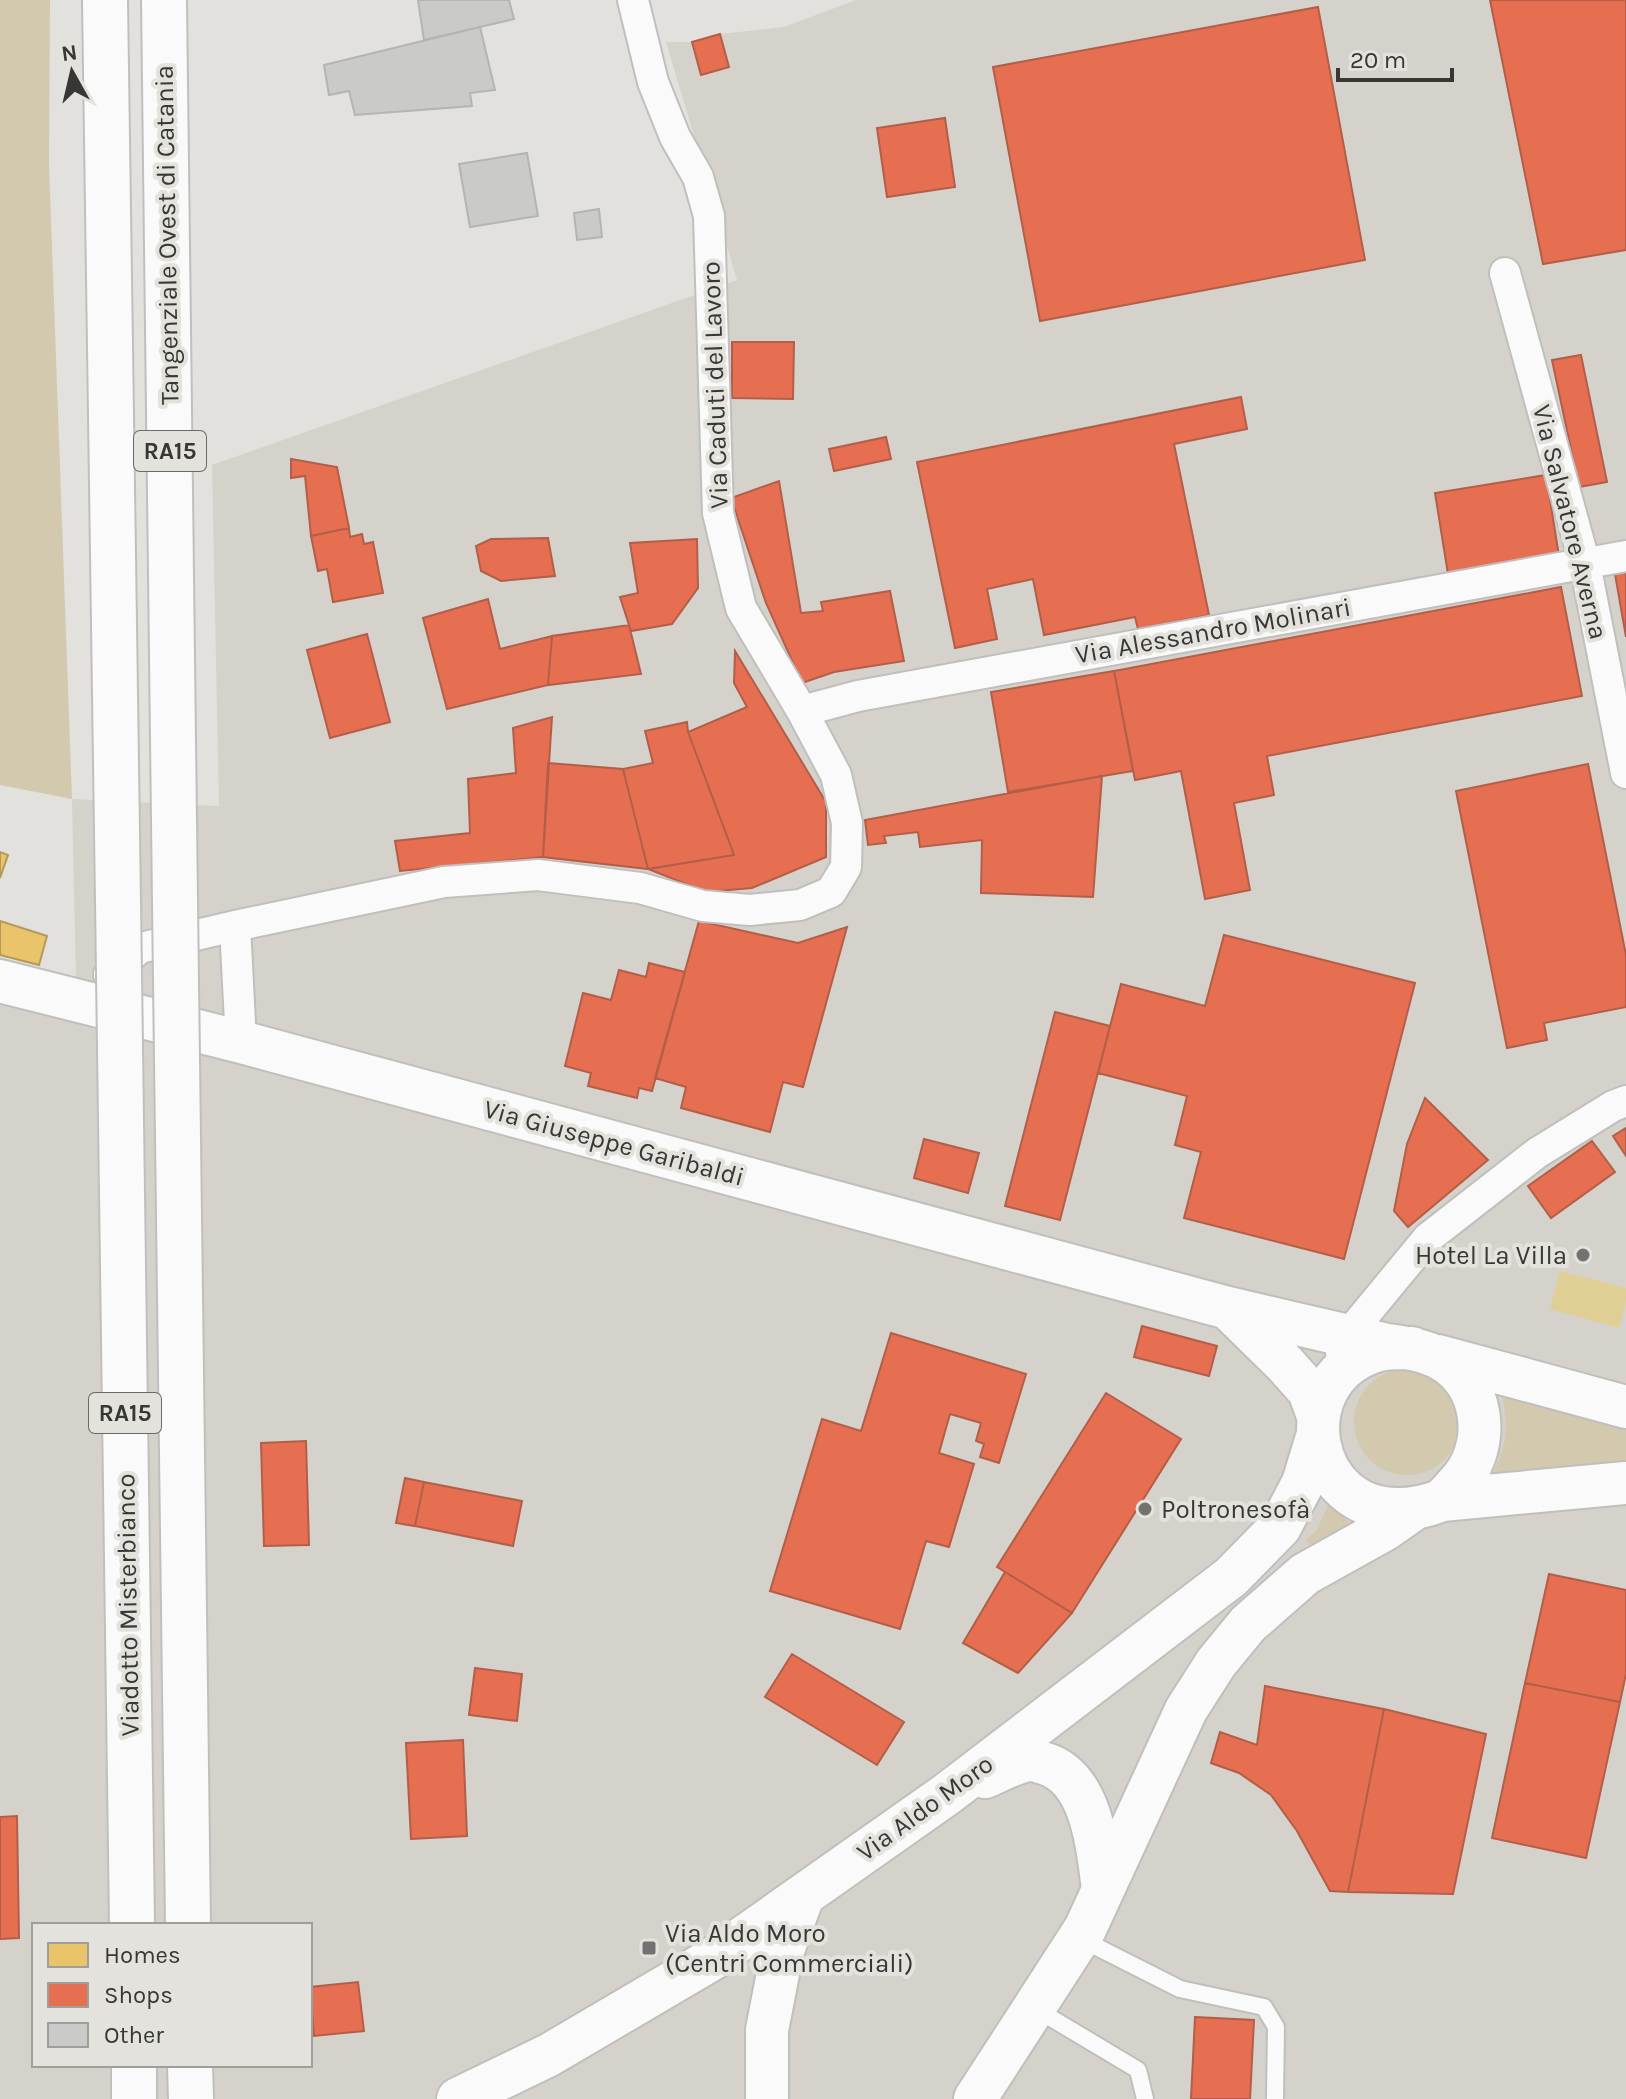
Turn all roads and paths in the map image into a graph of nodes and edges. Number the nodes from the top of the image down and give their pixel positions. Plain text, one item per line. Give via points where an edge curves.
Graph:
1 (105, 0) edge
2 (164, 0) edge
3 (633, 0) edge
4 (1505, 273) dead end
5 (1626, 556) edge
6 (1585, 564) junction
7 (802, 711) junction
8 (1626, 773) edge
9 (235, 926) junction
10 (0, 981) edge
11 (77, 1001) junction
12 (241, 1042) junction
13 (1626, 1101) edge
14 (1228, 1308) junction
15 (1395, 1346) junction
16 (1626, 1407) edge
17 (1320, 1416) junction
18 (1626, 1483) edge
19 (1428, 1504) junction
20 (947, 1794) junction
21 (1103, 1890) junction
22 (803, 1896) junction
23 (132, 1923) edge
24 (188, 1923) edge
25 (1079, 1938) junction
26 (1034, 2008) junction
27 (134, 2067) edge
28 (190, 2067) edge
29 (134, 2099) edge
30 (191, 2099) edge
31 (458, 2099) edge
32 (767, 2099) edge
33 (975, 2099) edge
34 (1145, 2099) edge
35 (1275, 2099) edge

1 - 23 highway, Viadotto Misterbianco / RA15, bridge
2 - 24 highway, Tangenziale Ovest di Catania / RA15, bridge
3 - 7 street, Via Caduti del Lavoro via 653,82 698,177 709,216 721,527 741,608
4 - 6 street, Via Salvatore Averna
5 - 6 street, Via Alessandro Molinari
6 - 7 street, Via Alessandro Molinari via 858,696
6 - 8 street, Via Salvatore Averna
7 - 9 street, Via Caduti del Lavoro via 836,775 847,823 846,867 831,892 800,905 750,910 703,906 640,888 538,875 444,882
9 - 11 street, Via Caduti del Lavoro via 140,948
9 - 12 street
10 - 11 main road, Via Giuseppe Garibaldi
11 - 12 main road, Via Giuseppe Garibaldi
12 - 14 main road, Via Giuseppe Garibaldi
13 - 15 street via 1537,1153 1428,1238 1382,1293 1382,1325
14 - 15 main road, Via Giuseppe Garibaldi
14 - 17 main road via 1309,1391
15 - 16 main road, Via Giuseppe Garibaldi
15 - 17 street
15 - 17 main road via 1351,1363 1336,1377
15 - 19 main road via 1450,1365 1465,1381 1480,1420 1473,1462 1462,1480
17 - 19 main road via 1322,1456 1342,1487 1375,1507 1394,1510
17 - 20 main road, Via Aldo Moro via 1303,1483 1280,1527 1231,1577
18 - 19 main road
19 - 21 main road via 1305,1574 1248,1624 1186,1710
20 - 21 main road via 1031,1760 1070,1777 1096,1837
20 - 22 main road, Via Aldo Moro
21 - 25 main road
22 - 31 main road, Via Aldo Moro via 714,1958 549,2055
22 - 32 main road via 782,1953 767,2030
25 - 26 main road
25 - 35 lane via 1180,1989 1264,2007 1276,2027
26 - 33 main road
26 - 34 lane via 1138,2070
27 - 29 highway
28 - 30 highway

